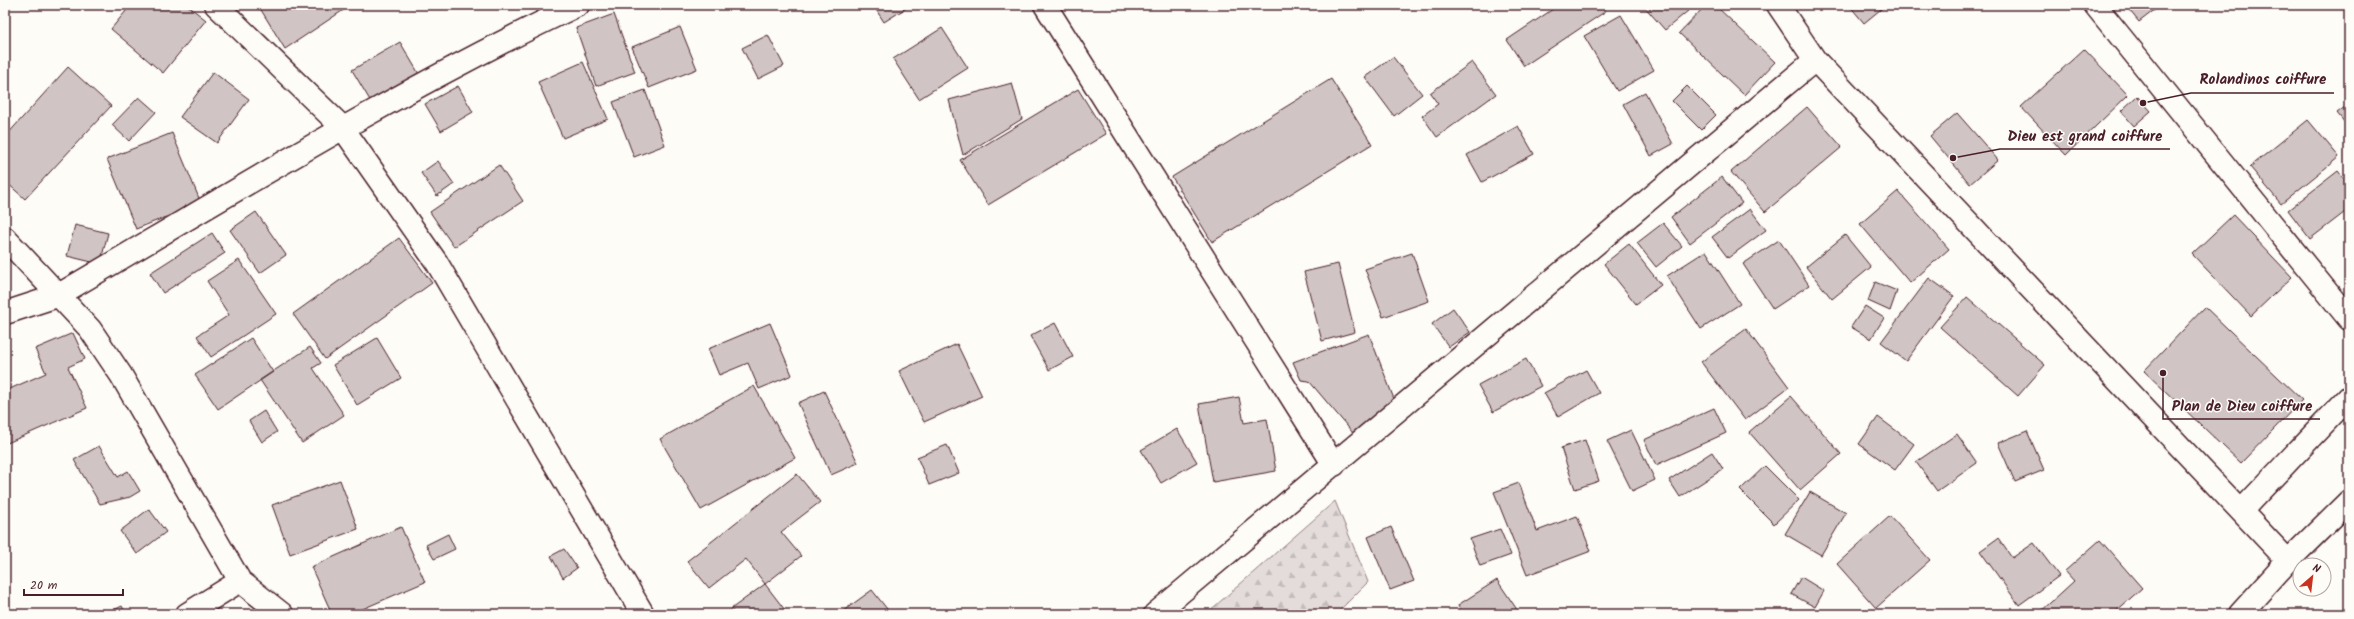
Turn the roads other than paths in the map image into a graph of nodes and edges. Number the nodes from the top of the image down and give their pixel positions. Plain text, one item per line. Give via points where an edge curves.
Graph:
1 (216, 5) edge
2 (578, 5) edge
3 (1045, 5) edge
4 (1778, 5) edge
5 (2095, 5) edge
6 (1815, 60) junction
7 (342, 128) junction
8 (5, 238) edge
9 (57, 296) junction
10 (5, 313) edge
11 (2349, 319) edge
12 (2349, 397) edge
13 (1334, 465) junction
14 (2349, 501) edge
15 (2241, 511) junction
16 (2288, 561) junction
17 (240, 581) junction
18 (187, 614) edge
19 (282, 614) edge
20 (643, 614) edge
21 (1155, 614) edge
22 (2240, 614) edge

1 - 7 street
2 - 7 street via 499,43
3 - 13 street
4 - 6 street
5 - 11 street
6 - 13 street
6 - 15 street
7 - 9 street
7 - 20 street via 437,263
8 - 9 street
9 - 10 street
9 - 17 street via 90,329 121,375
12 - 15 street
13 - 21 street
14 - 16 street
15 - 16 street
16 - 22 street
17 - 18 street
17 - 19 street

